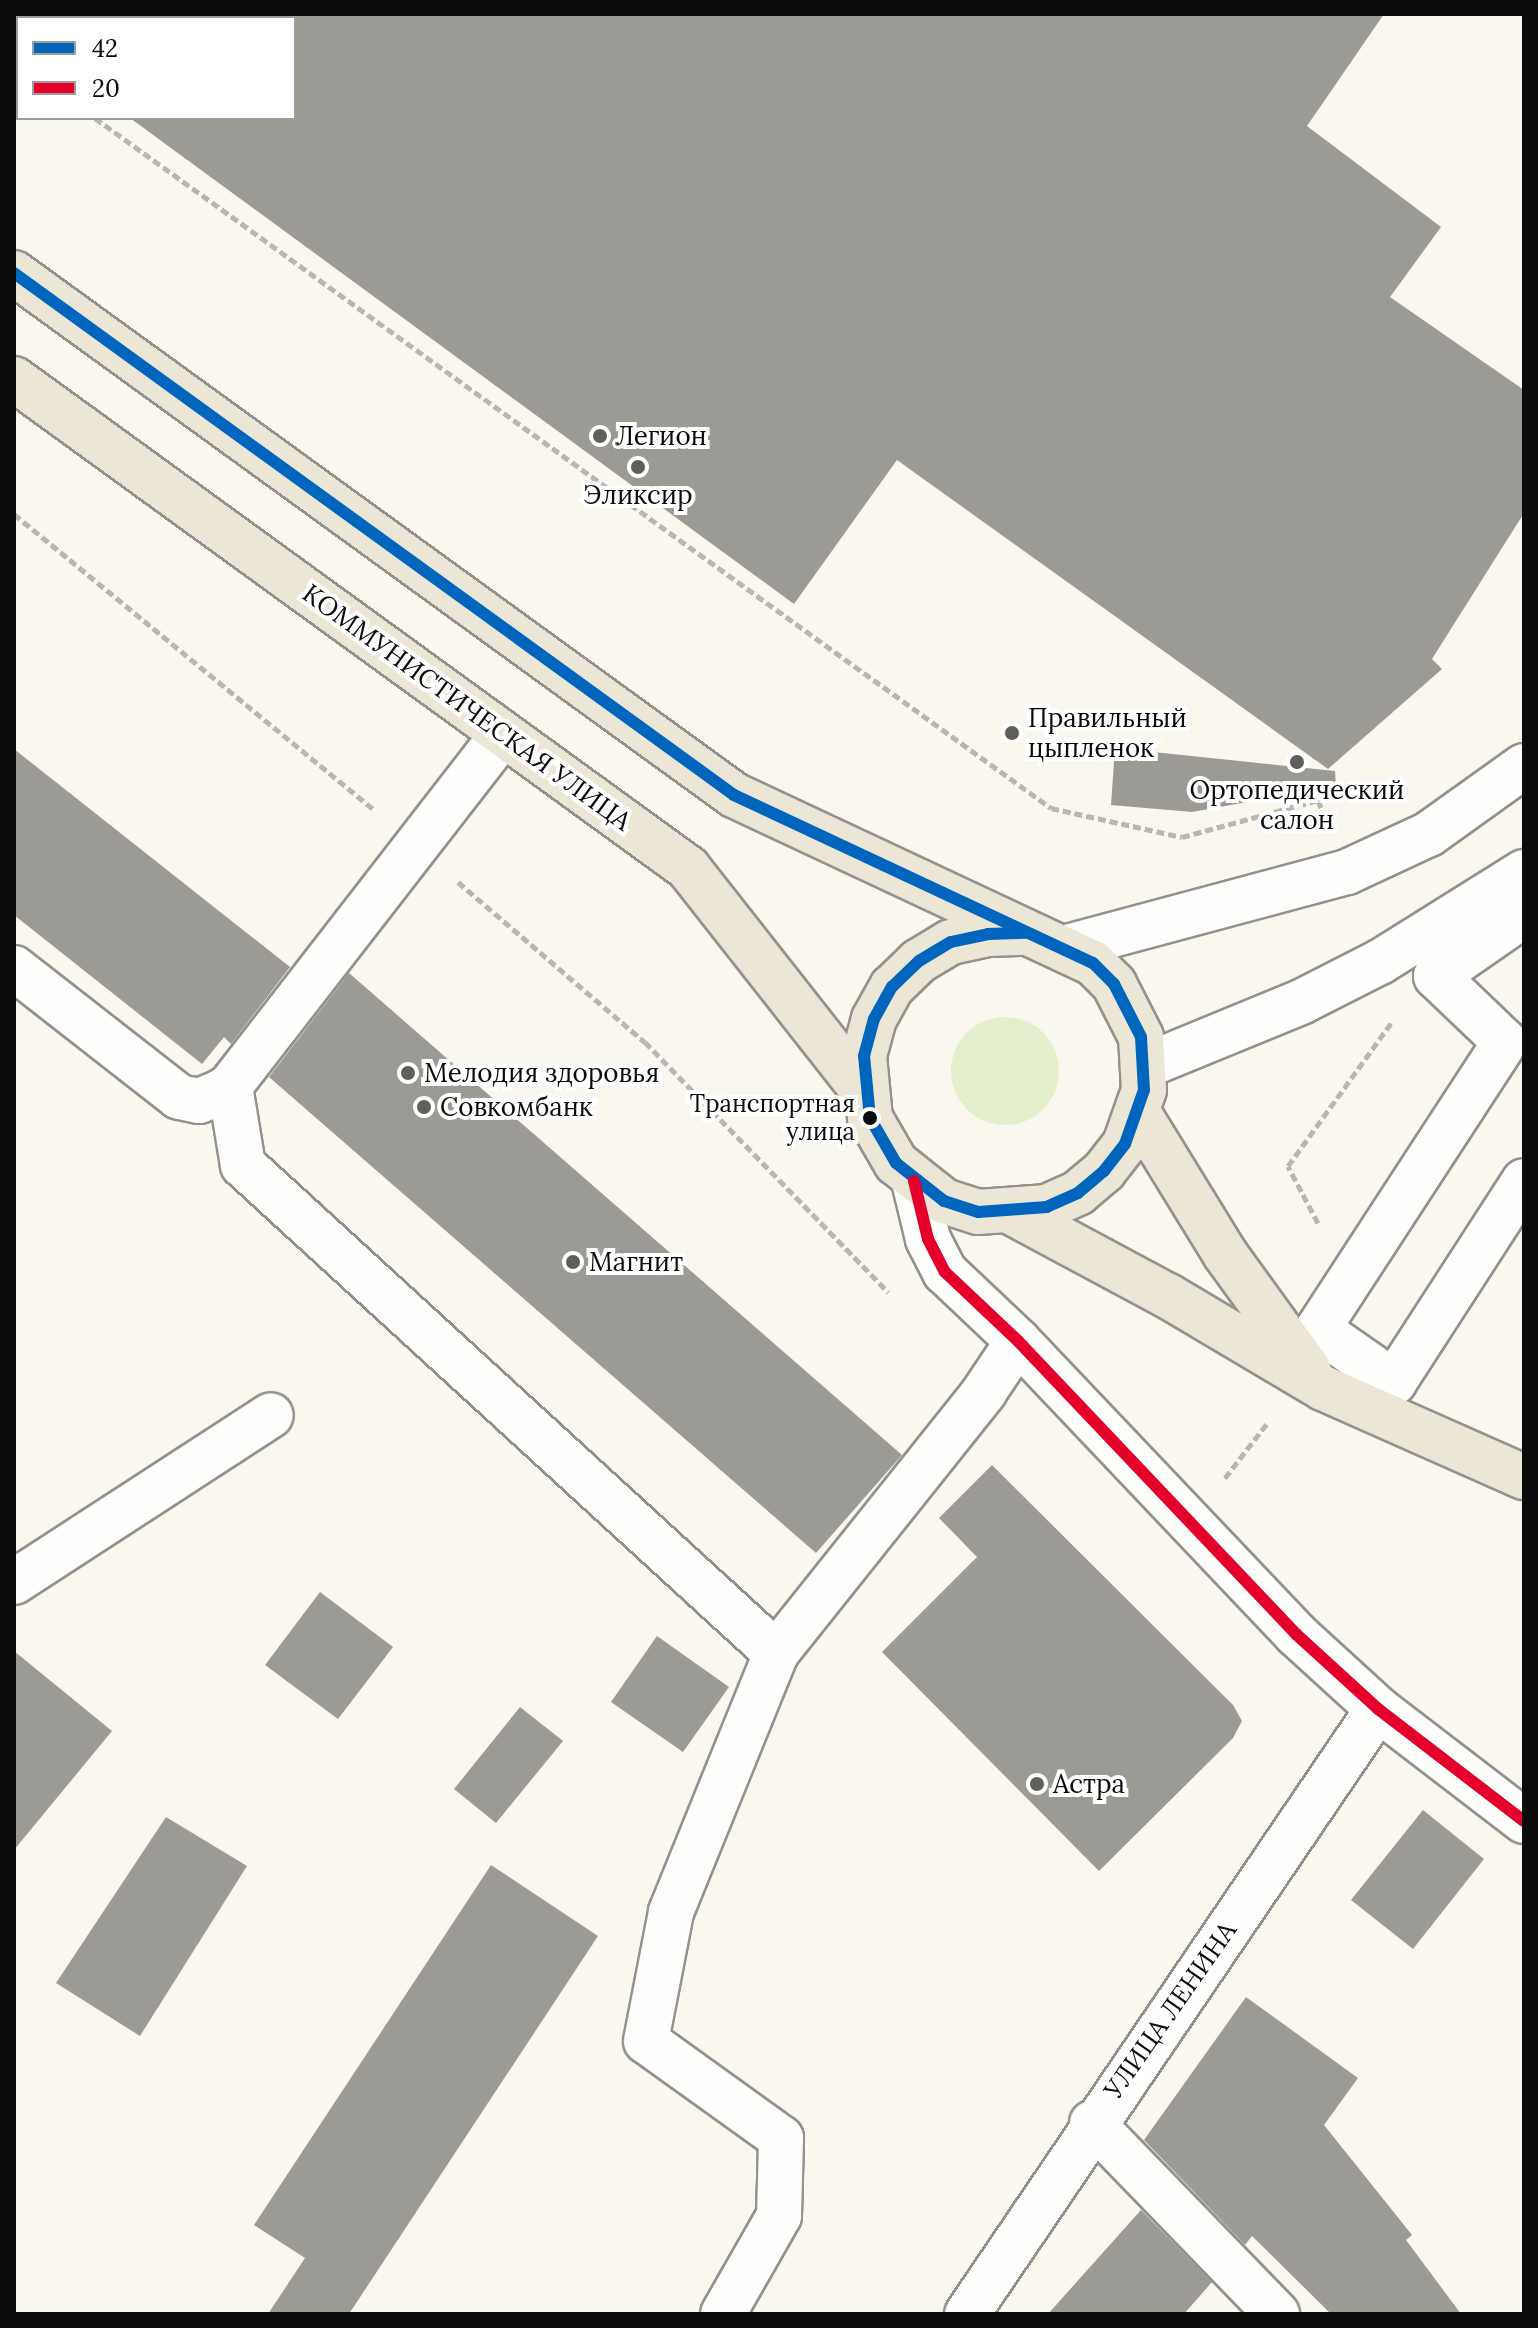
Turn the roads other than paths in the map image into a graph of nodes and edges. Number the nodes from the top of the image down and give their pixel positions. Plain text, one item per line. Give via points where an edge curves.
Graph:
1 (14, 273) edge
2 (14, 379) edge
3 (503, 734) junction
4 (1524, 766) edge
5 (1524, 872) edge
6 (1524, 915) edge
7 (1025, 933) junction
8 (1067, 947) junction
9 (14, 968) edge
10 (1145, 1066) junction
11 (230, 1086) junction
12 (865, 1093) junction
13 (1139, 1114) junction
14 (914, 1181) junction
15 (1524, 1181) edge
16 (1013, 1213) junction
17 (1018, 1341) junction
18 (1323, 1388) junction
19 (271, 1415) dead end
20 (1524, 1477) edge
21 (14, 1582) edge
22 (776, 1653) junction
23 (1378, 1709) junction
24 (1524, 1821) edge
25 (1092, 2123) junction
26 (723, 2314) edge
27 (967, 2314) edge
28 (1277, 2314) edge

1 - 7 main road via 734,795
2 - 3 main road, КОММУНИСТИЧЕСКАЯ УЛИЦА
3 - 11 street
3 - 12 main road, КОММУНИСТИЧЕСКАЯ УЛИЦА via 688,868
4 - 8 street via 1429,834 1347,872
5 - 10 street via 1354,975
6 - 15 street via 1436,976 1505,1042 1318,1329 1394,1382
7 - 8 main road
7 - 12 main road via 951,942 919,961 892,987 871,1031
8 - 10 main road via 1114,984 1141,1037
9 - 11 street via 179,1097 199,1101
10 - 13 main road
11 - 22 street via 243,1165
12 - 14 main road via 881,1142
13 - 16 main road via 1104,1171 1078,1193 1047,1207
13 - 18 main road via 1225,1254
14 - 16 main road via 944,1201 978,1212
14 - 17 street via 928,1239 945,1272
16 - 18 main road
17 - 22 street via 984,1392
17 - 23 street via 1296,1634
18 - 20 main road
19 - 21 street
22 - 26 street via 671,1912 646,2041 781,2138 779,2216
23 - 24 street
23 - 25 street, УЛИЦА ЛЕНИНА
25 - 27 street, УЛИЦА ЛЕНИНА
25 - 28 street

